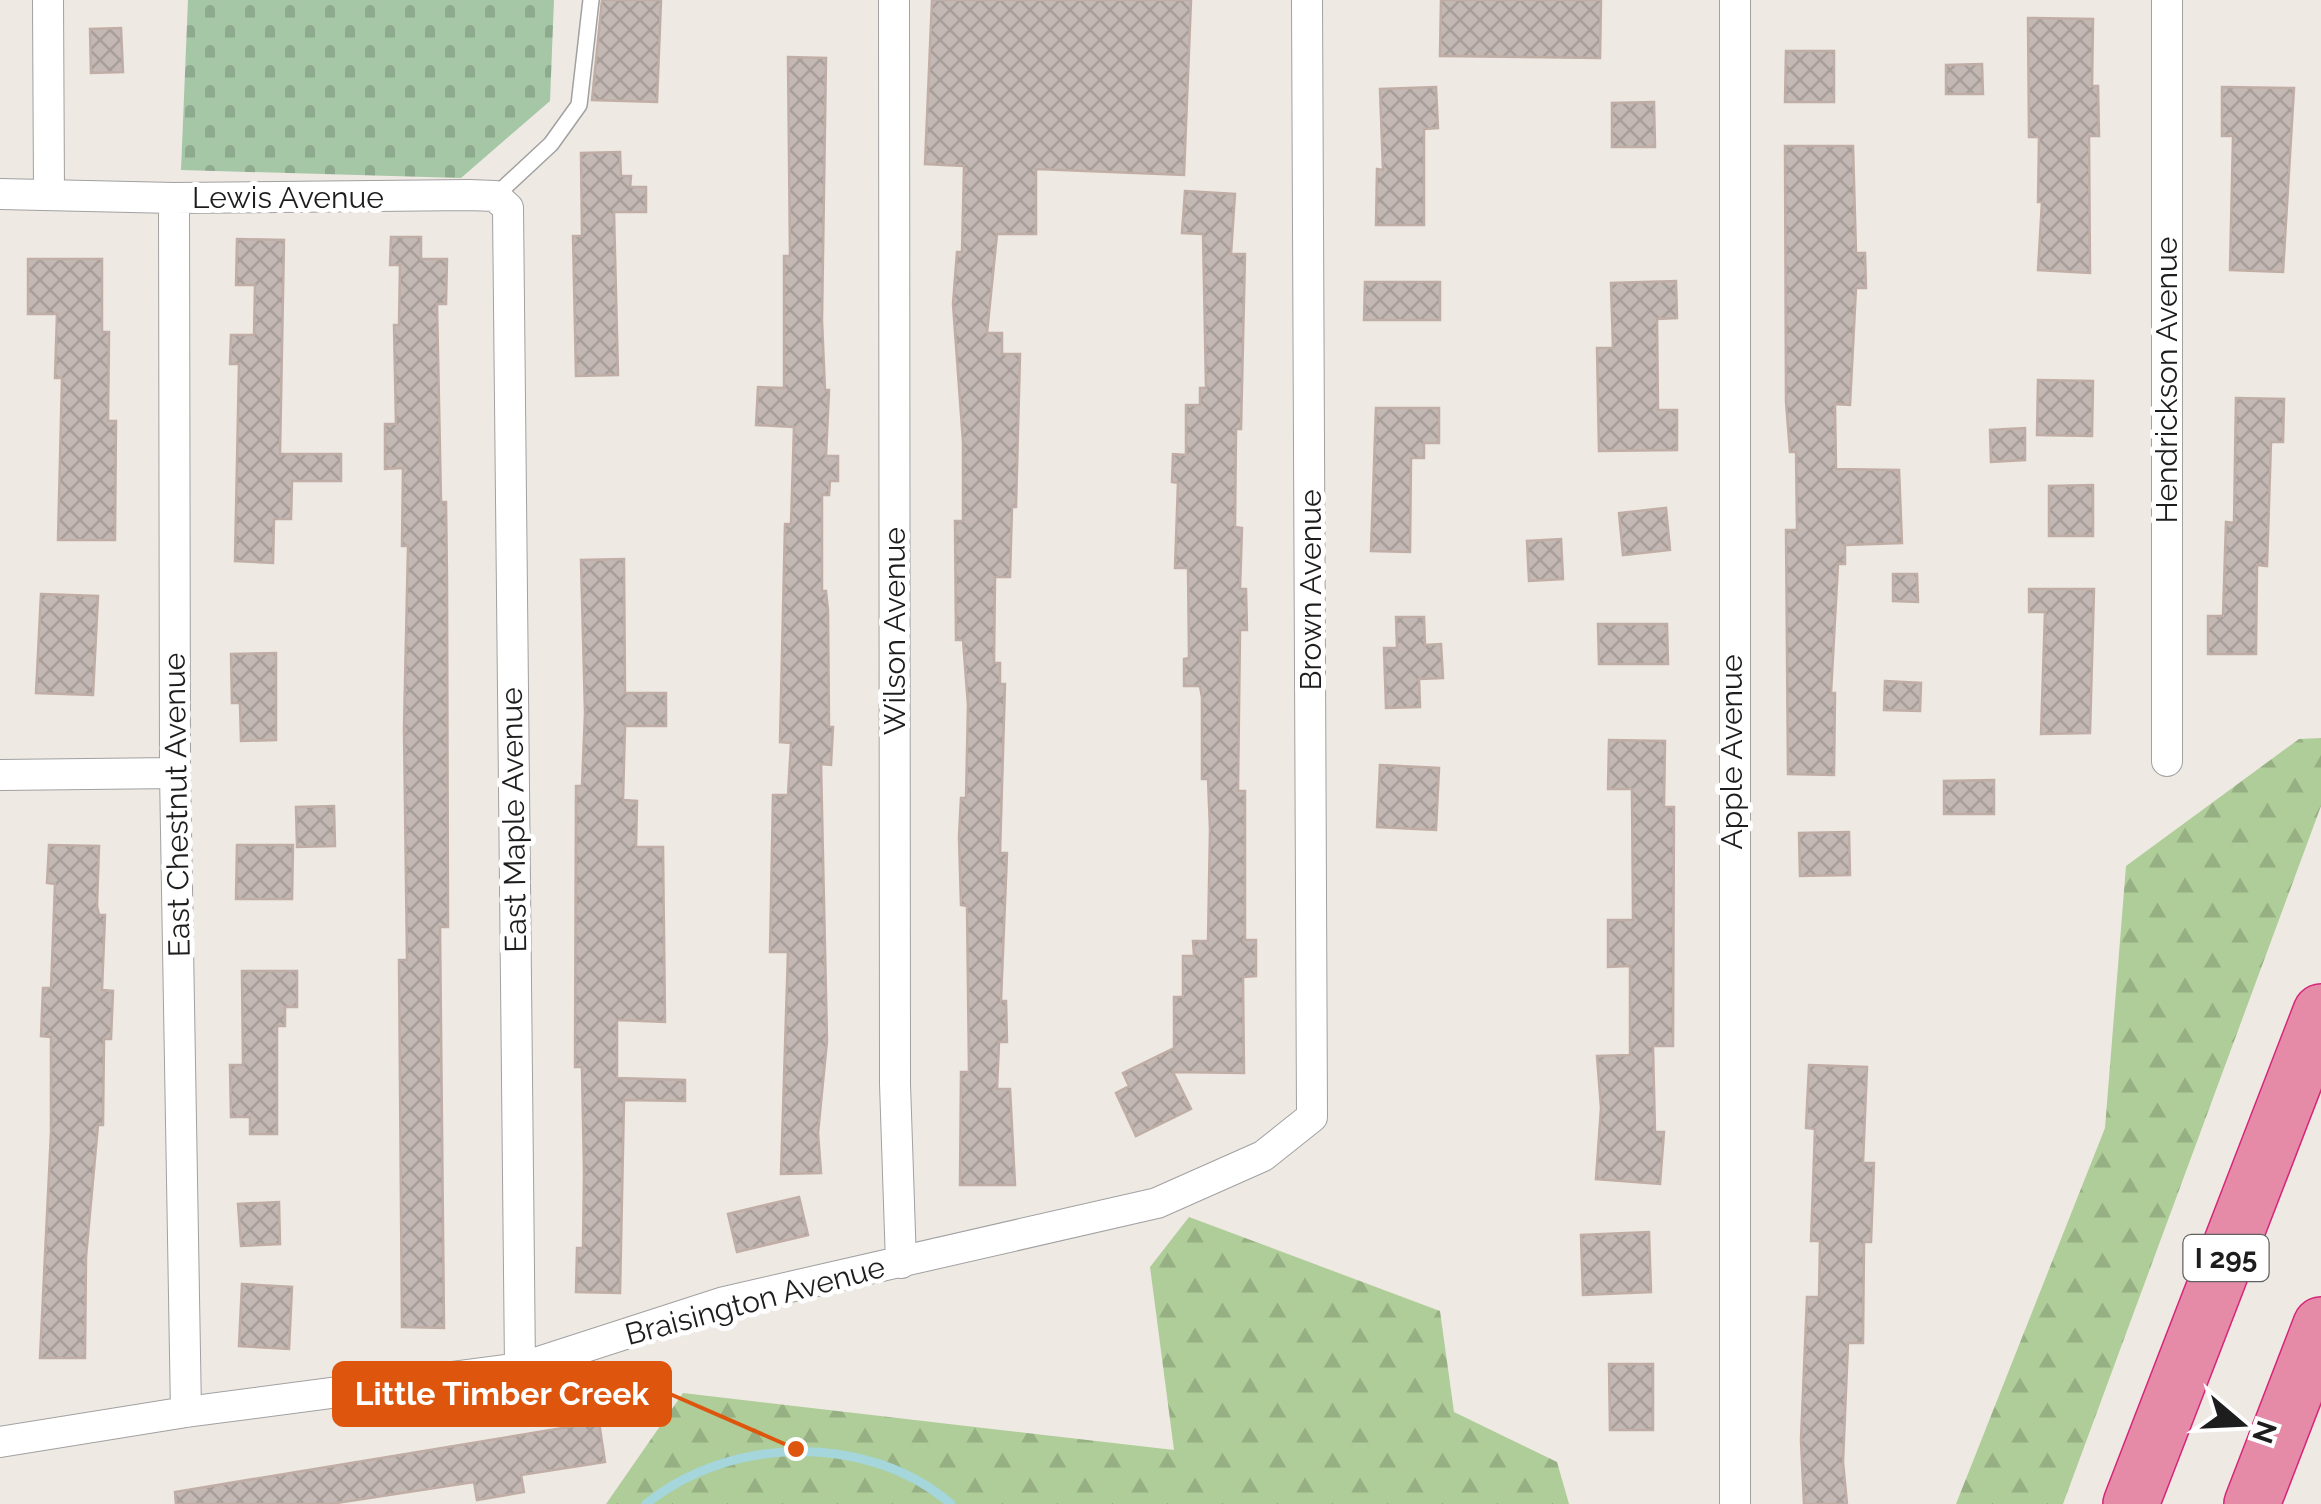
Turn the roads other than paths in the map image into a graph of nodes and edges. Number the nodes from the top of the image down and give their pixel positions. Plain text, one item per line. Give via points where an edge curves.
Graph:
1 (48, 0) edge
2 (592, 0) edge
3 (894, 0) edge
4 (1308, 0) edge
5 (1735, 0) edge
6 (2167, 0) edge
7 (0, 194) edge
8 (49, 194) junction
9 (495, 196) junction
10 (174, 198) junction
11 (2167, 761) dead end
12 (175, 773) junction
13 (0, 775) edge
14 (2321, 966) edge
15 (2320, 1016) edge
16 (1262, 1156) joint
17 (901, 1262) junction
18 (2321, 1325) edge
19 (520, 1368) junction
20 (186, 1412) junction
21 (0, 1442) edge
22 (1734, 1504) edge
23 (2131, 1504) edge
24 (2252, 1504) edge

1 - 8 street
2 - 9 lane via 579,106
3 - 17 street, Wilson Avenue
4 - 16 street, Brown Avenue via 1312,1117
5 - 22 street, Apple Avenue
6 - 11 street, Hendrickson Avenue
7 - 8 street, Lewis Avenue
8 - 10 street, Lewis Avenue
9 - 10 street, Lewis Avenue
9 - 19 street, East Maple Avenue via 508,208
10 - 12 street, East Chestnut Avenue
12 - 13 street
12 - 20 street, East Chestnut Avenue
14 - 15 highway
15 - 23 highway, I 295
16 - 17 street, Braisington Avenue via 1157,1203
17 - 19 street, Braisington Avenue via 724,1302
18 - 24 highway
19 - 20 street, Braisington Avenue
20 - 21 street, Braisington Avenue

